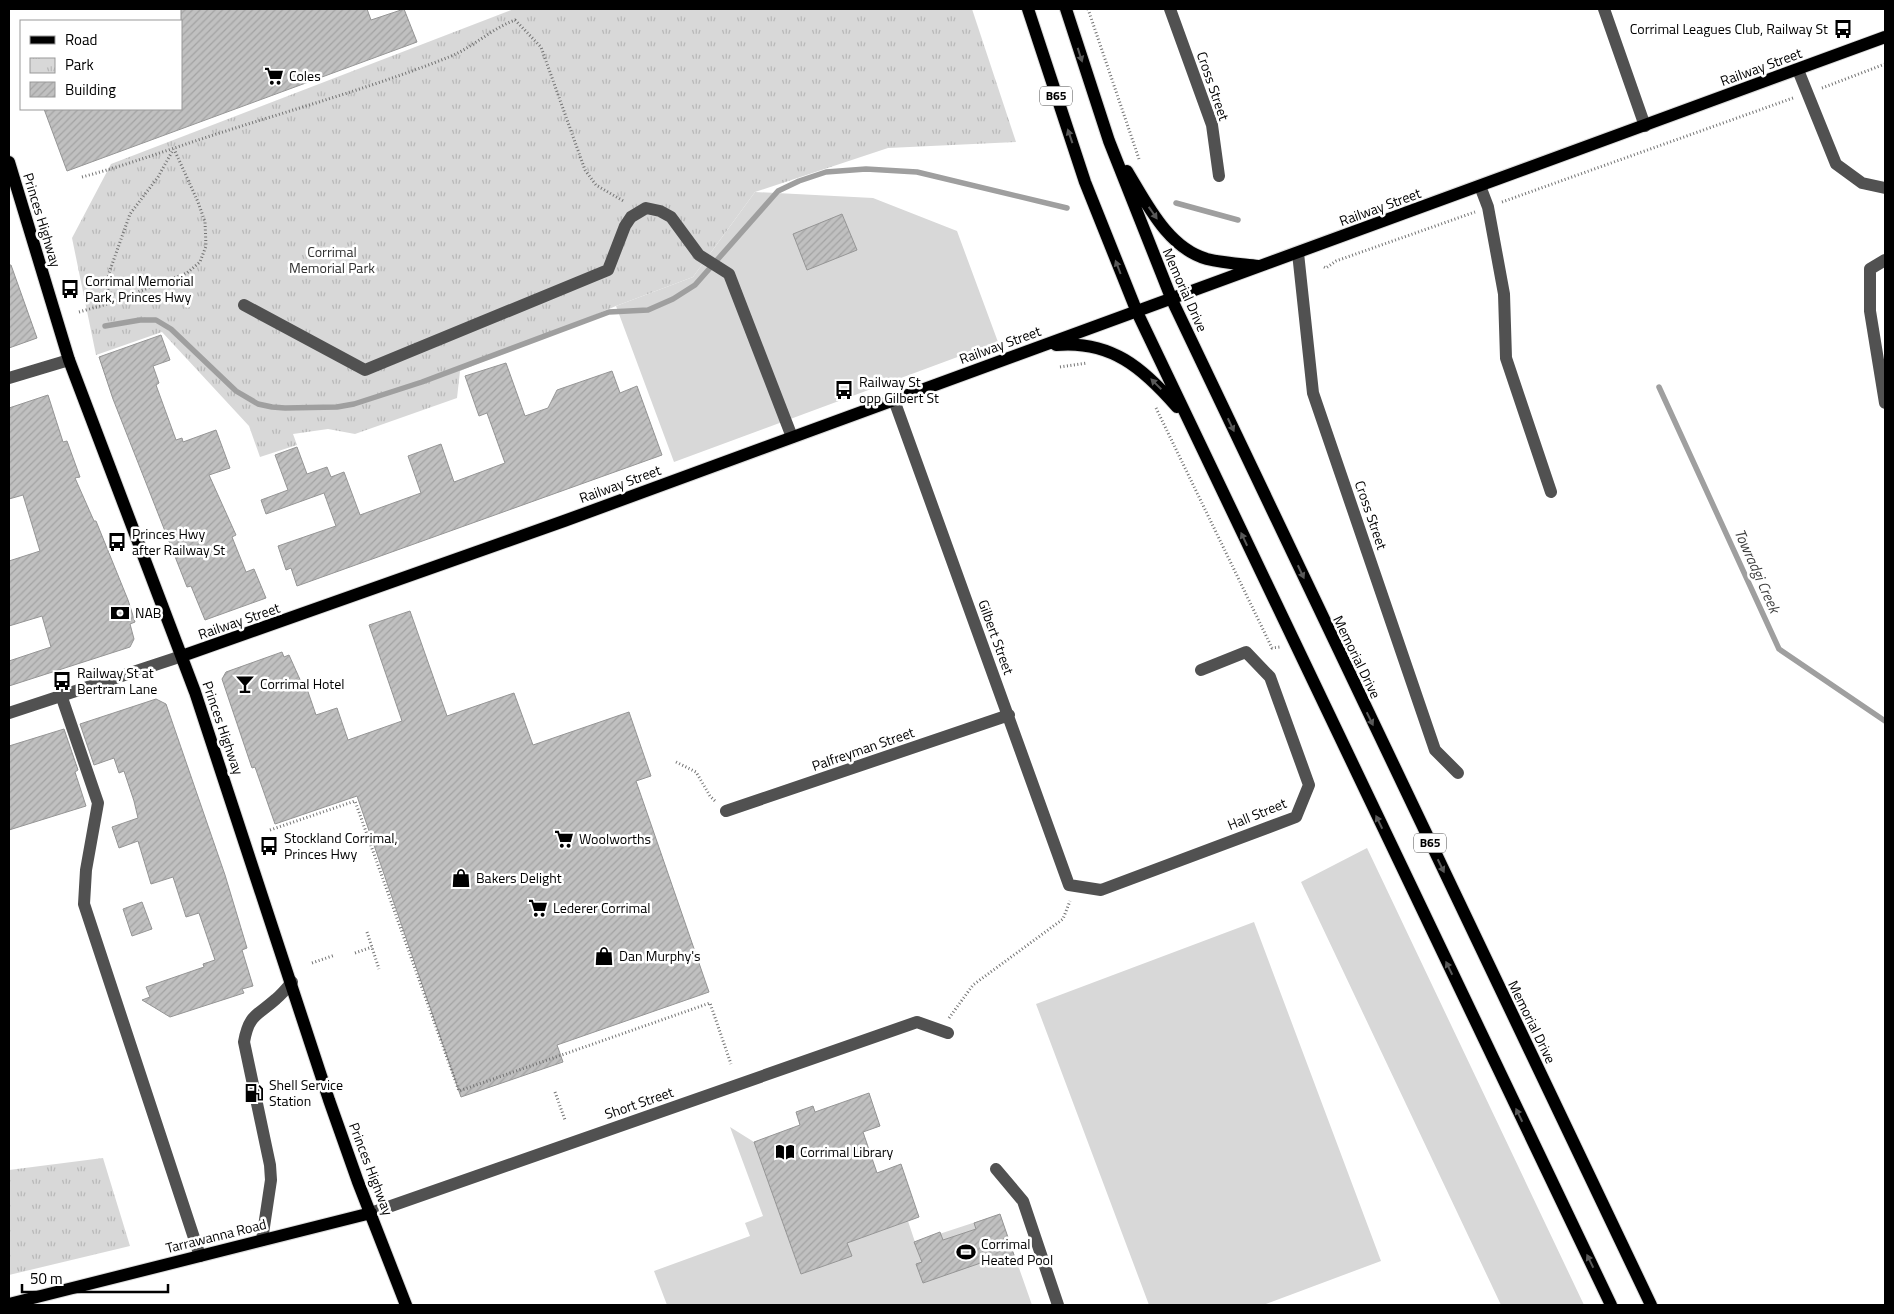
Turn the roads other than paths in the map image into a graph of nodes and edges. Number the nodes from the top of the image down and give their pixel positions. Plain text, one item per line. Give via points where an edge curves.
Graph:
1 (1028, 9) edge
2 (1066, 9) edge
3 (1170, 9) edge
4 (1604, 9) edge
5 (1885, 37) edge
6 (1798, 70) junction
7 (1645, 126) junction
8 (1109, 142) junction
9 (9, 162) edge
10 (1219, 176) dead end
11 (1480, 186) junction
12 (1885, 188) edge
13 (1298, 253) junction
14 (1885, 260) edge
15 (1260, 267) junction
16 (1172, 300) junction
17 (244, 305) dead end
18 (1137, 312) junction
19 (1041, 346) junction
20 (69, 360) junction
21 (9, 378) edge
22 (894, 400) junction
23 (1885, 403) edge
24 (1188, 420) junction
25 (792, 437) junction
26 (1551, 492) dead end
27 (182, 656) junction
28 (1202, 670) dead end
29 (61, 695) junction
30 (9, 713) edge
31 (1009, 715) junction
32 (1458, 773) dead end
33 (726, 811) road end
34 (1073, 886) joint
35 (292, 982) junction
36 (944, 1032) road end
37 (996, 1169) dead end
38 (372, 1213) junction
39 (262, 1240) junction
40 (200, 1256) junction
41 (17, 1304) edge
42 (406, 1305) edge
43 (1058, 1305) edge
44 (1611, 1305) edge
45 (1651, 1305) edge

18 -> 1 main road, B65 via 1085,182
2 -> 8 main road, Memorial Drive / B65
3 - 10 street, Cross Street via 1212,125
4 - 7 street
5 - 6 main road, Railway Street
6 - 7 main road, Railway Street
6 - 12 street via 1836,164 1862,183
7 - 11 main road, Railway Street
8 -> 15 main road via 1154,214 1186,250 1206,259
8 - 16 main road, Memorial Drive / B65
9 - 20 main road, Princes Highway
11 - 13 main road, Railway Street
11 - 26 street via 1488,207 1504,294 1506,358
13 - 15 main road, Railway Street
13 - 32 street, Cross Street via 1313,393 1435,750
14 - 23 street via 1870,269 1870,311
15 - 16 main road, Railway Street
16 - 18 main road, Railway Street
16 -> 45 main road, Memorial Drive / B65
17 - 25 street via 365,370 608,270 631,217 646,208 660,211 671,217 699,255 729,274
18 - 19 main road, Railway Street
18 - 24 main road, B65
19 - 22 main road, Railway Street
24 -> 19 main road via 1155,382 1115,354 1084,344
20 - 21 street
20 - 27 main road, Princes Highway
22 - 25 main road, Railway Street
22 - 31 street, Gilbert Street
44 -> 24 main road, B65
25 - 27 main road, Railway Street
27 - 29 street, Railway Street
27 - 35 main road, Princes Highway
28 - 34 street, Hall Street via 1246,652 1270,677 1309,785 1296,818 1100,890
29 - 30 street, Railway Street
29 - 40 street via 98,803 86,870 84,904
31 - 33 street, Palfreyman Street
31 - 34 street, Gilbert Street
35 - 38 main road, Princes Highway via 358,1182
35 - 39 street via 277,999 257,1013 247,1026 244,1042 270,1165 271,1180
36 - 38 street, Short Street via 917,1022
37 - 43 street via 1023,1201
38 - 39 main road, Tarrawanna Road
38 - 42 main road, Princes Highway
39 - 40 main road, Tarrawanna Road
40 - 41 main road, Tarrawanna Road

